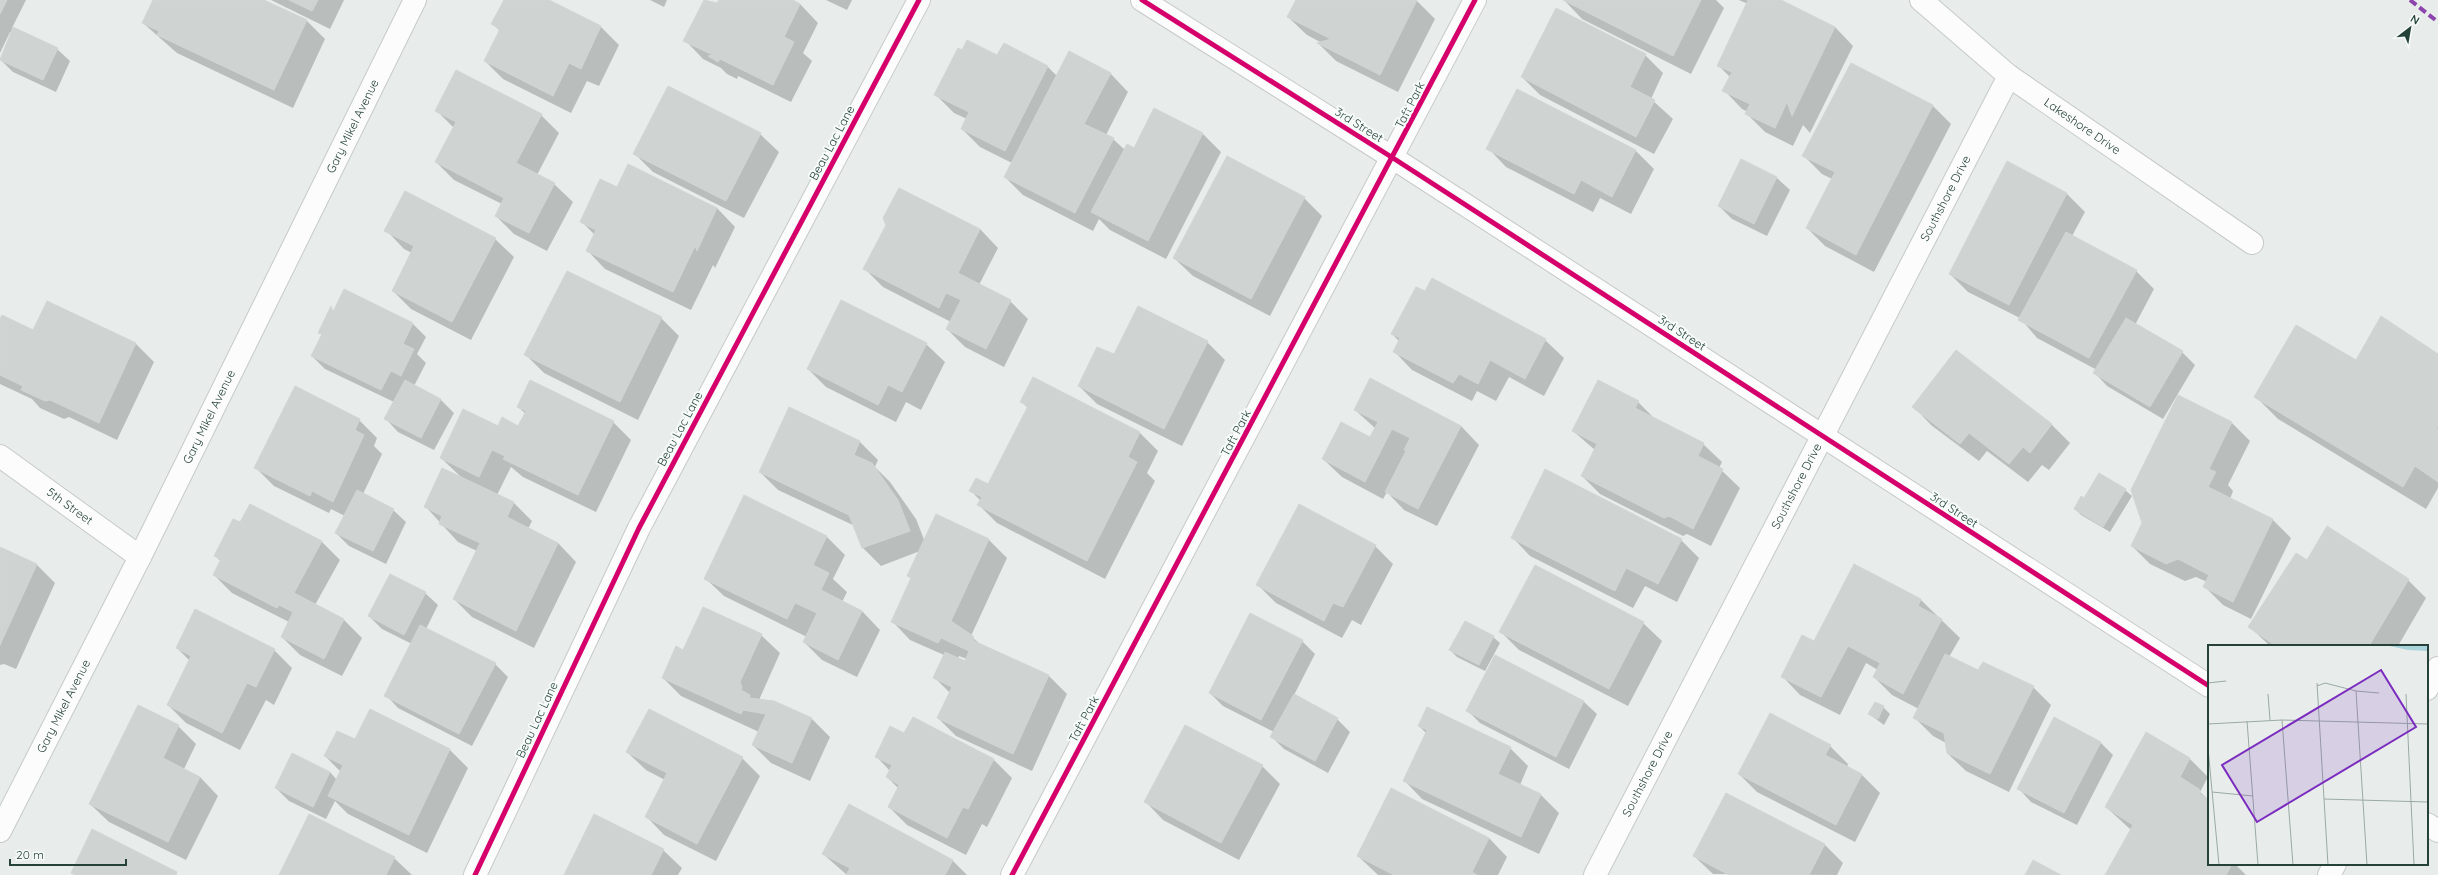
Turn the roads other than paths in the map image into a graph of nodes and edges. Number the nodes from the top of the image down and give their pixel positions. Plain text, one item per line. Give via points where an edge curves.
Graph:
1 (415, 0) edge
2 (919, 0) edge
3 (1142, 0) edge
4 (1475, 0) edge
5 (1921, 0) edge
6 (2009, 76) junction
7 (1393, 158) junction
8 (2252, 243) dead end
9 (1822, 436) junction
10 (0, 456) edge
11 (140, 557) junction
12 (2438, 668) edge
13 (2208, 685) edge
14 (2428, 687) edge
15 (2428, 825) edge
16 (0, 831) edge
17 (2438, 831) edge
18 (2334, 865) edge
19 (475, 875) edge
20 (1012, 875) edge
21 (1595, 875) edge
22 (2329, 875) edge

1 - 11 street, Gary Mikel Avenue
2 - 19 street, Beau Lac Lane via 639,528
3 - 7 street, 3rd Street
4 - 7 street, Taft Park
5 - 6 street, Lakeshore Drive
6 - 8 street, Lakeshore Drive
6 - 9 street, Southshore Drive
7 - 9 street, 3rd Street
7 - 20 street, Taft Park
9 - 13 street, 3rd Street
9 - 21 street, Southshore Drive
10 - 11 street, 5th Street
11 - 16 street, Gary Mikel Avenue
12 - 14 street
15 - 17 street
18 - 22 street

